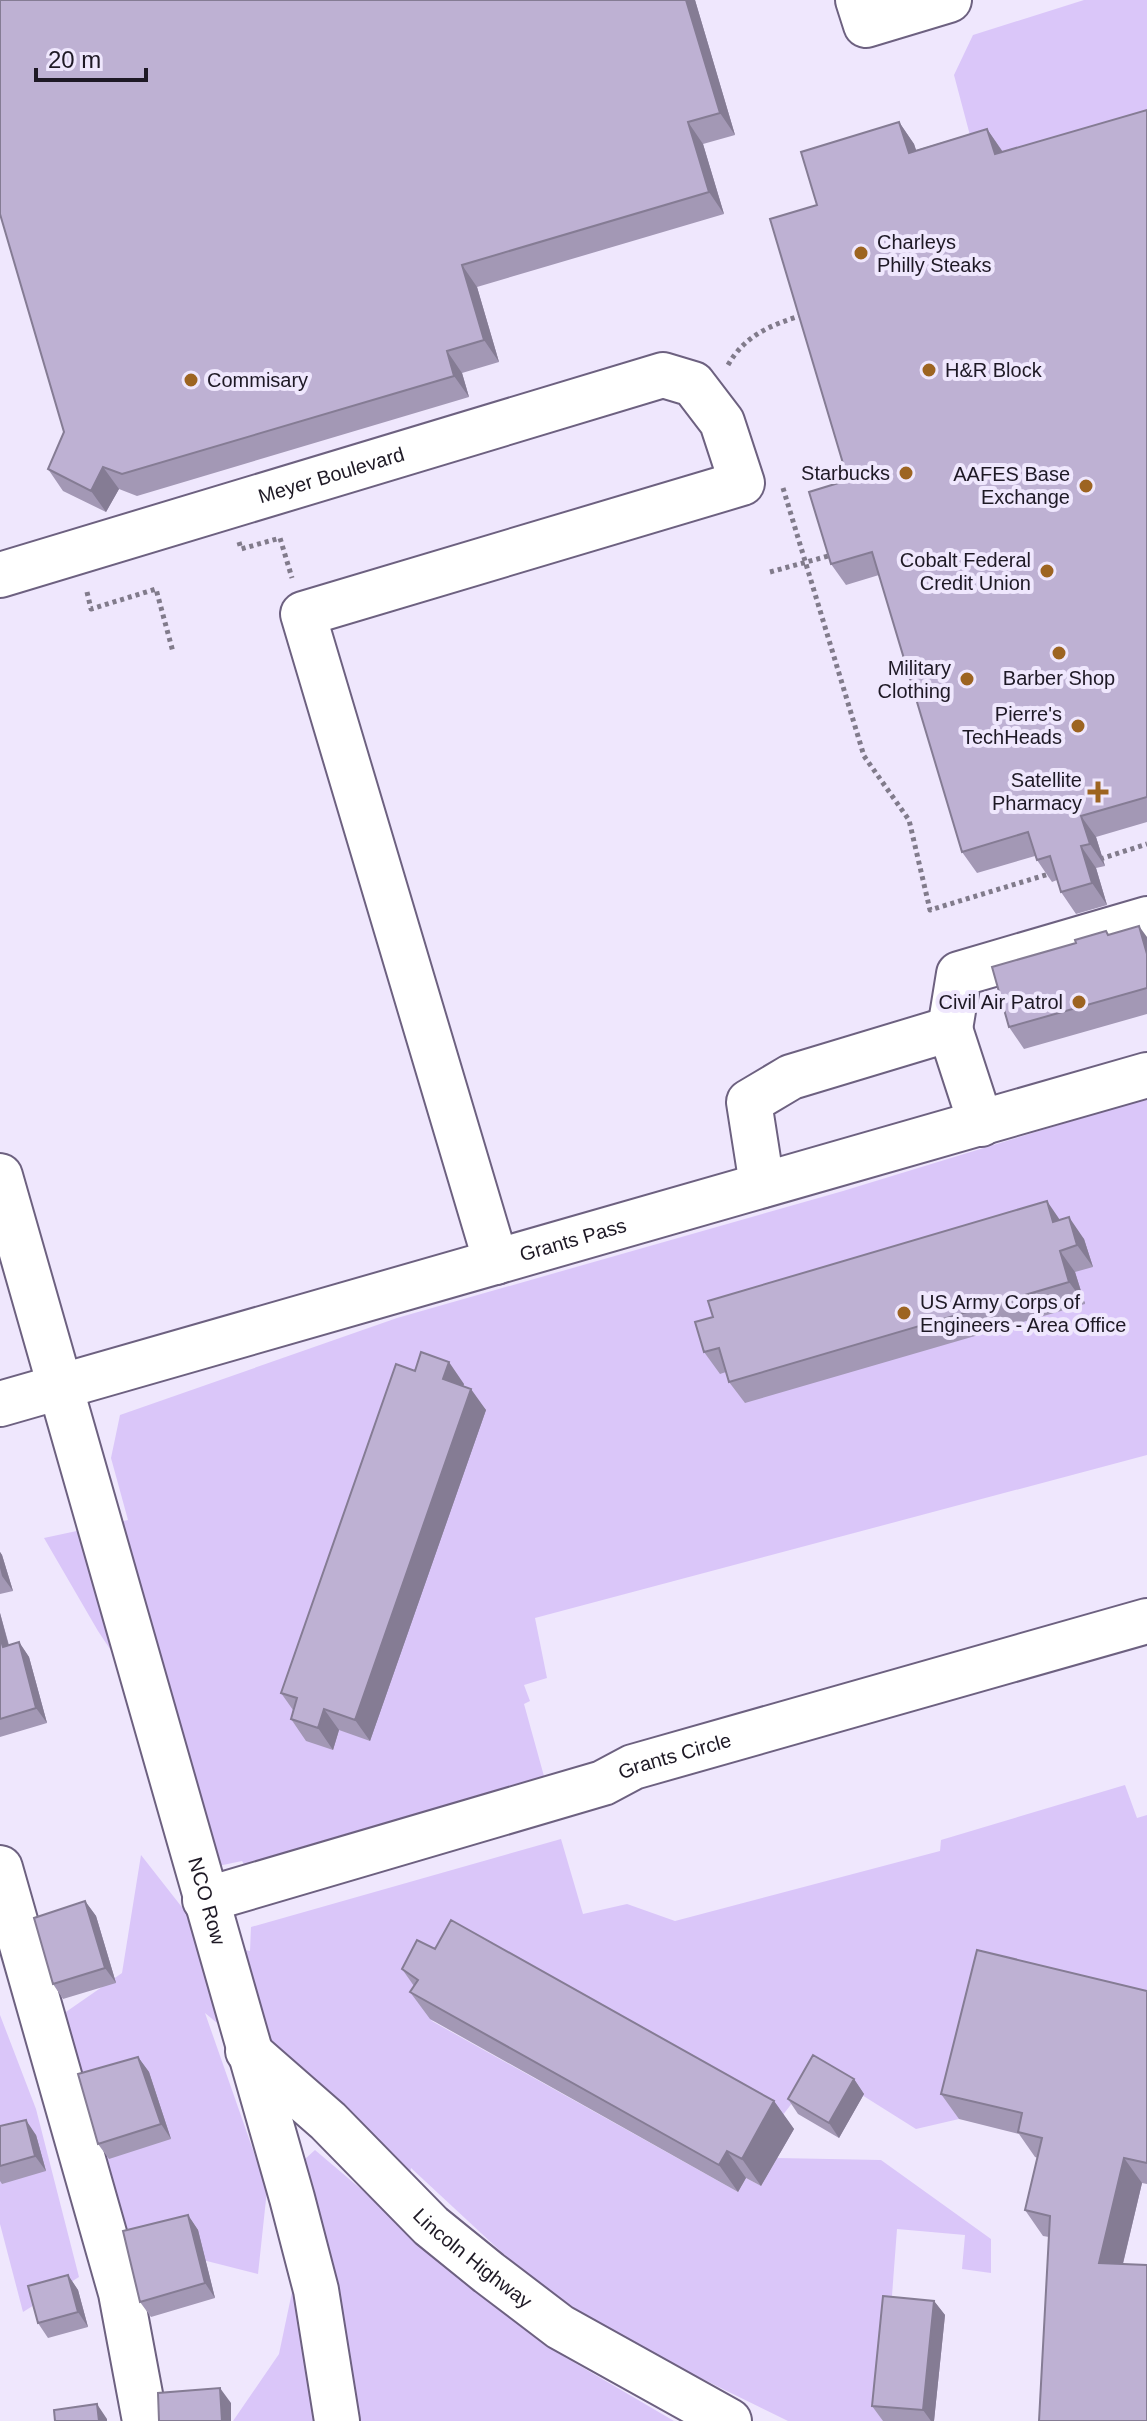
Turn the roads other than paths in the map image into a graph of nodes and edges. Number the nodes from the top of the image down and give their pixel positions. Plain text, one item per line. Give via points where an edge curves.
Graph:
1 (858, 0) edge
2 (949, 0) edge
3 (0, 575) edge
4 (1147, 919) edge
5 (950, 1029) junction
6 (1147, 1075) edge
7 (981, 1124) junction
8 (0, 1176) edge
9 (762, 1185) junction
10 (496, 1262) junction
11 (60, 1386) junction
12 (0, 1404) edge
13 (1147, 1621) edge
14 (0, 1868) edge
15 (205, 1900) junction
16 (248, 2051) junction
17 (145, 2421) edge
18 (337, 2421) edge
19 (729, 2421) edge

1 - 2 street via 866,25
3 - 10 street, Meyer Boulevard via 663,375 693,384 722,422 742,483 303,614
4 - 5 street via 959,974
5 - 7 street
5 - 9 street via 791,1077 749,1102
6 - 7 street, Grants Pass
7 - 9 street, Grants Pass
8 - 11 street, NCO Row
9 - 10 street, Grants Pass
10 - 11 street, Grants Pass
11 - 12 street, Grants Pass
11 - 15 street, NCO Row
13 - 15 street, Grants Circle via 633,1767 603,1783
14 - 17 street via 121,2293
15 - 16 street, NCO Row
16 - 18 street, NCO Row via 316,2290
16 - 19 street, Lincoln Highway via 328,2121 431,2226 489,2273 560,2327

